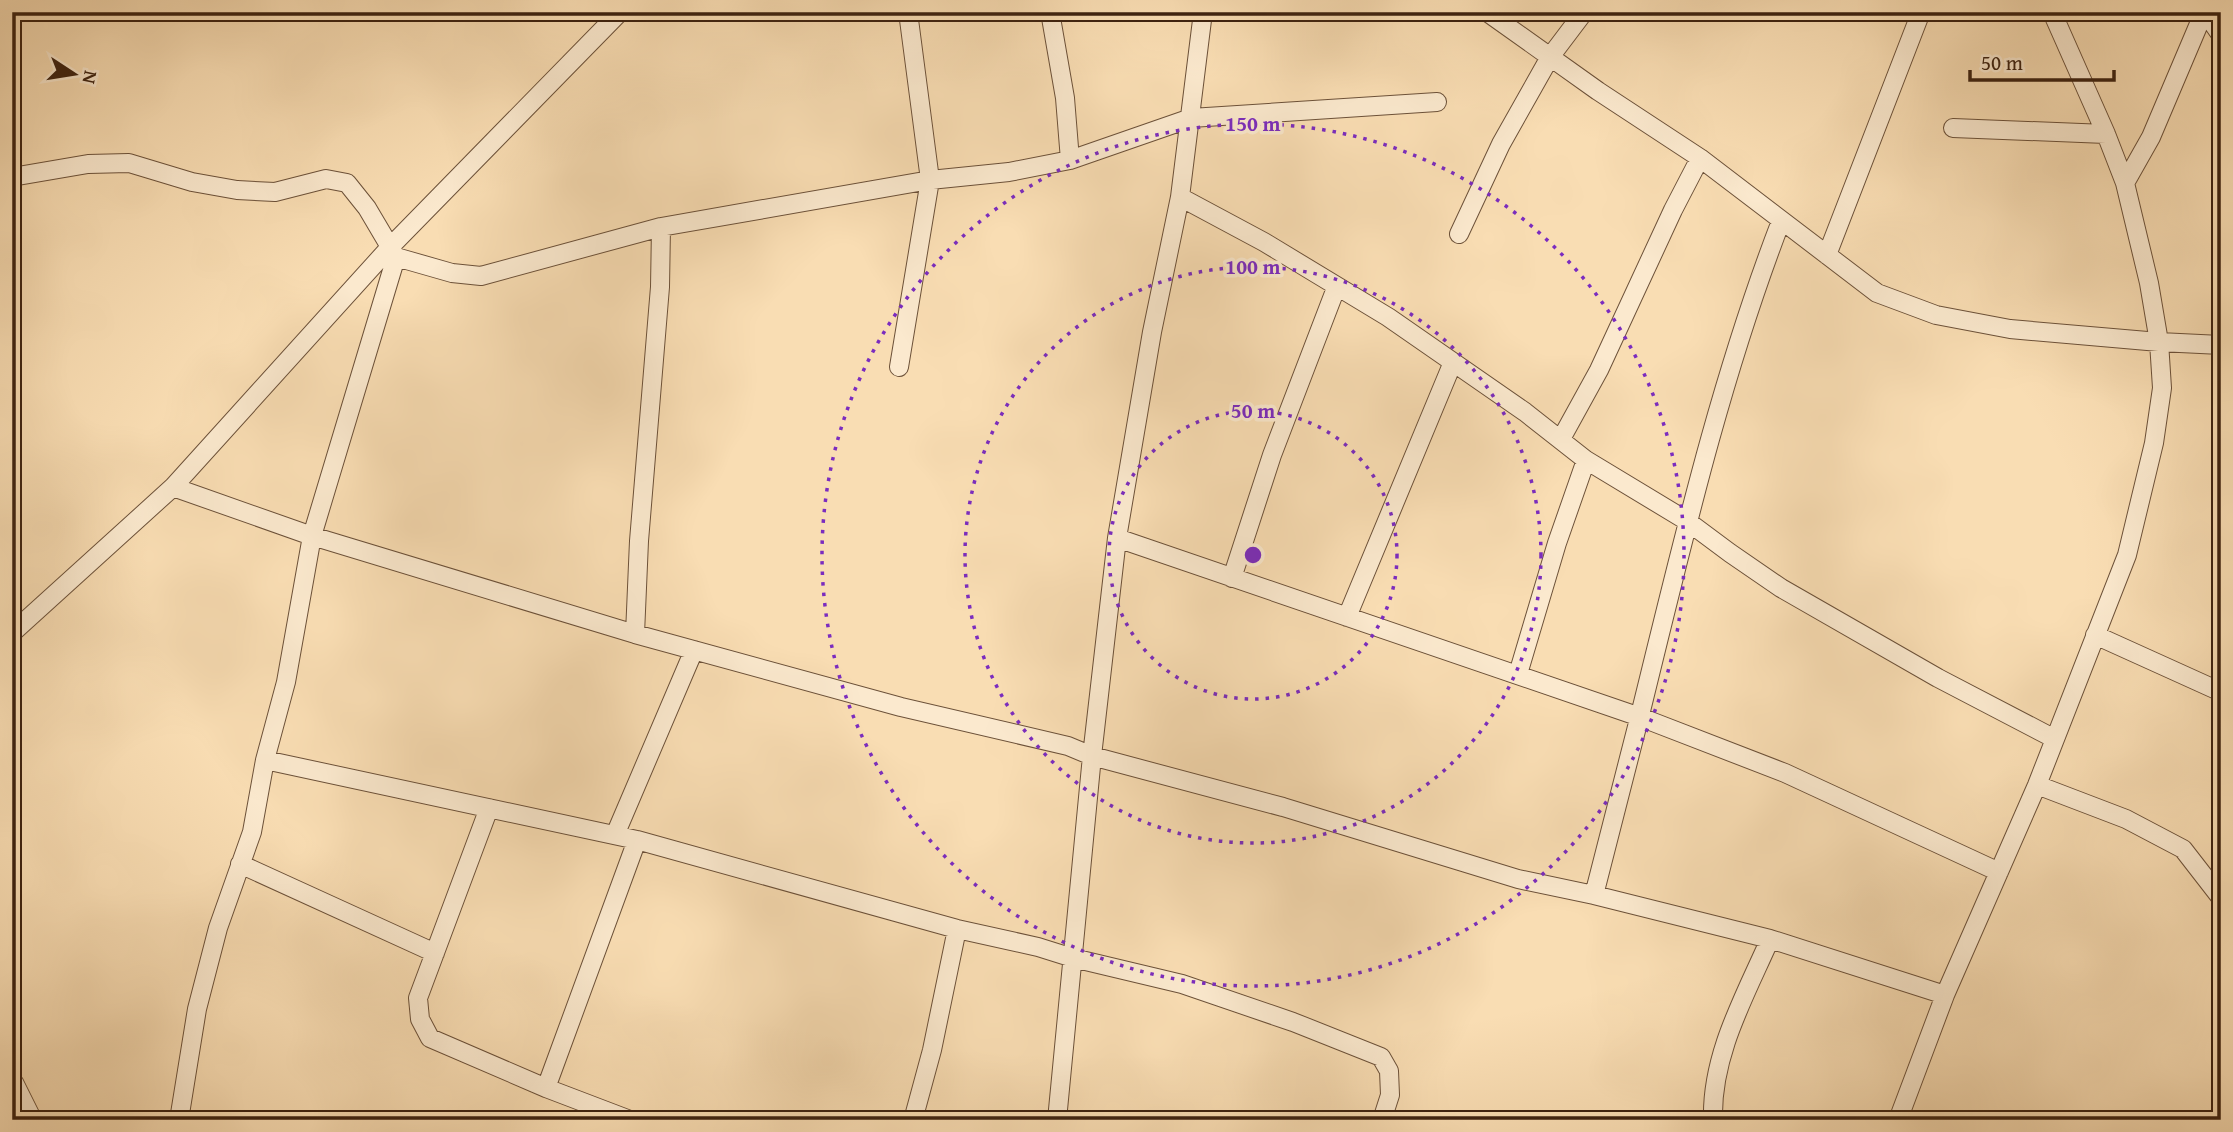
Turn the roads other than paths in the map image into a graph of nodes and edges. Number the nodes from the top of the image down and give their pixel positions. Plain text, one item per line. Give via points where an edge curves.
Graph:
1 (620, 12) edge
2 (908, 12) edge
3 (1050, 12) edge
4 (1203, 12) edge
5 (1487, 12) edge
6 (1584, 12) edge
7 (1921, 12) edge
8 (2052, 12) edge
9 (2204, 12) edge
10 (2221, 35) edge
11 (1550, 57) junction
12 (1437, 102) dead end
13 (1191, 118) junction
14 (1953, 128) dead end
15 (2106, 134) junction
16 (1700, 158) junction
17 (1070, 160) junction
18 (12, 177) edge
19 (930, 180) junction
20 (2125, 183) junction
21 (1180, 197) junction
22 (1781, 221) junction
23 (661, 227) junction
24 (1459, 234) dead end
25 (394, 251) junction
26 (1827, 255) junction
27 (1336, 288) junction
28 (2159, 342) junction
29 (2221, 345) edge
30 (1453, 362) junction
31 (899, 367) dead end
32 (1561, 439) junction
33 (1586, 460) junction
34 (173, 487) junction
35 (1687, 521) junction
36 (312, 536) junction
37 (1117, 538) junction
38 (1233, 578) junction
39 (1347, 617) junction
40 (12, 633) edge
41 (635, 634) junction
42 (2095, 635) junction
43 (694, 650) junction
44 (1518, 674) junction
45 (2221, 692) edge
46 (1640, 717) junction
47 (2055, 738) junction
48 (1092, 756) junction
49 (265, 760) junction
50 (2037, 785) junction
51 (489, 808) junction
52 (615, 835) junction
53 (637, 840) junction
54 (240, 864) junction
55 (1999, 872) junction
56 (1594, 895) junction
57 (2221, 898) edge
58 (957, 929) junction
59 (1770, 939) junction
60 (435, 953) junction
61 (1073, 958) junction
62 (1945, 995) junction
63 (12, 1084) edge
64 (546, 1087) junction
65 (30, 1120) edge
66 (179, 1120) edge
67 (630, 1120) edge
68 (913, 1120) edge
69 (1057, 1120) edge
70 (1382, 1120) edge
71 (1713, 1120) edge
72 (1899, 1120) edge

1 - 25 street
2 - 19 street
3 - 17 street
4 - 13 street
5 - 11 street
6 - 11 street
7 - 26 street
8 - 15 street
9 - 10 street
9 - 20 street via 2151,137
11 - 16 street
11 - 24 street via 1501,144
12 - 13 street
13 - 17 street
13 - 21 street
14 - 15 street
15 - 20 street
16 - 22 street
16 - 32 street
17 - 19 street
18 - 25 street via 88,164 129,163 237,190 275,192 326,179 347,183
19 - 23 street
19 - 31 street
20 - 28 street
21 - 27 street
21 - 37 street
22 - 26 street
22 - 35 street
23 - 25 street via 481,276 452,273
23 - 41 street
25 - 34 street
25 - 36 street
26 - 28 street via 1877,293 1936,315 2010,329
27 - 30 street
27 - 38 street via 1272,455
28 - 29 street
28 - 42 street via 2162,388 2154,443 2127,555
30 - 32 street
30 - 39 street
32 - 33 street
33 - 35 street
33 - 44 street
34 - 36 street
34 - 40 street
35 - 46 street
35 - 47 street via 1781,587 1938,678
36 - 41 street
36 - 49 street via 286,682
37 - 38 street
37 - 48 street
38 - 39 street
39 - 44 street
41 - 43 street
42 - 45 street
42 - 47 street
43 - 48 street
43 - 52 street
44 - 46 street
46 - 55 street via 1785,773
46 - 56 street
47 - 50 street
48 - 56 street via 1283,807 1518,878
48 - 61 street
49 - 51 street
49 - 54 street via 252,832
50 - 55 street
50 - 57 street via 2126,819 2183,849
51 - 52 street
51 - 60 street
52 - 53 street
53 - 58 street
53 - 64 street
54 - 60 street
54 - 66 street via 197,1009
55 - 62 street
56 - 59 street
58 - 61 street
58 - 68 street
59 - 62 street
59 - 71 street via 1720,1057
60 - 64 street via 418,998 420,1019 430,1038
61 - 69 street
61 - 70 street via 1182,984 1381,1057 1389,1071 1390,1095
62 - 72 street
63 - 65 street
64 - 67 street

